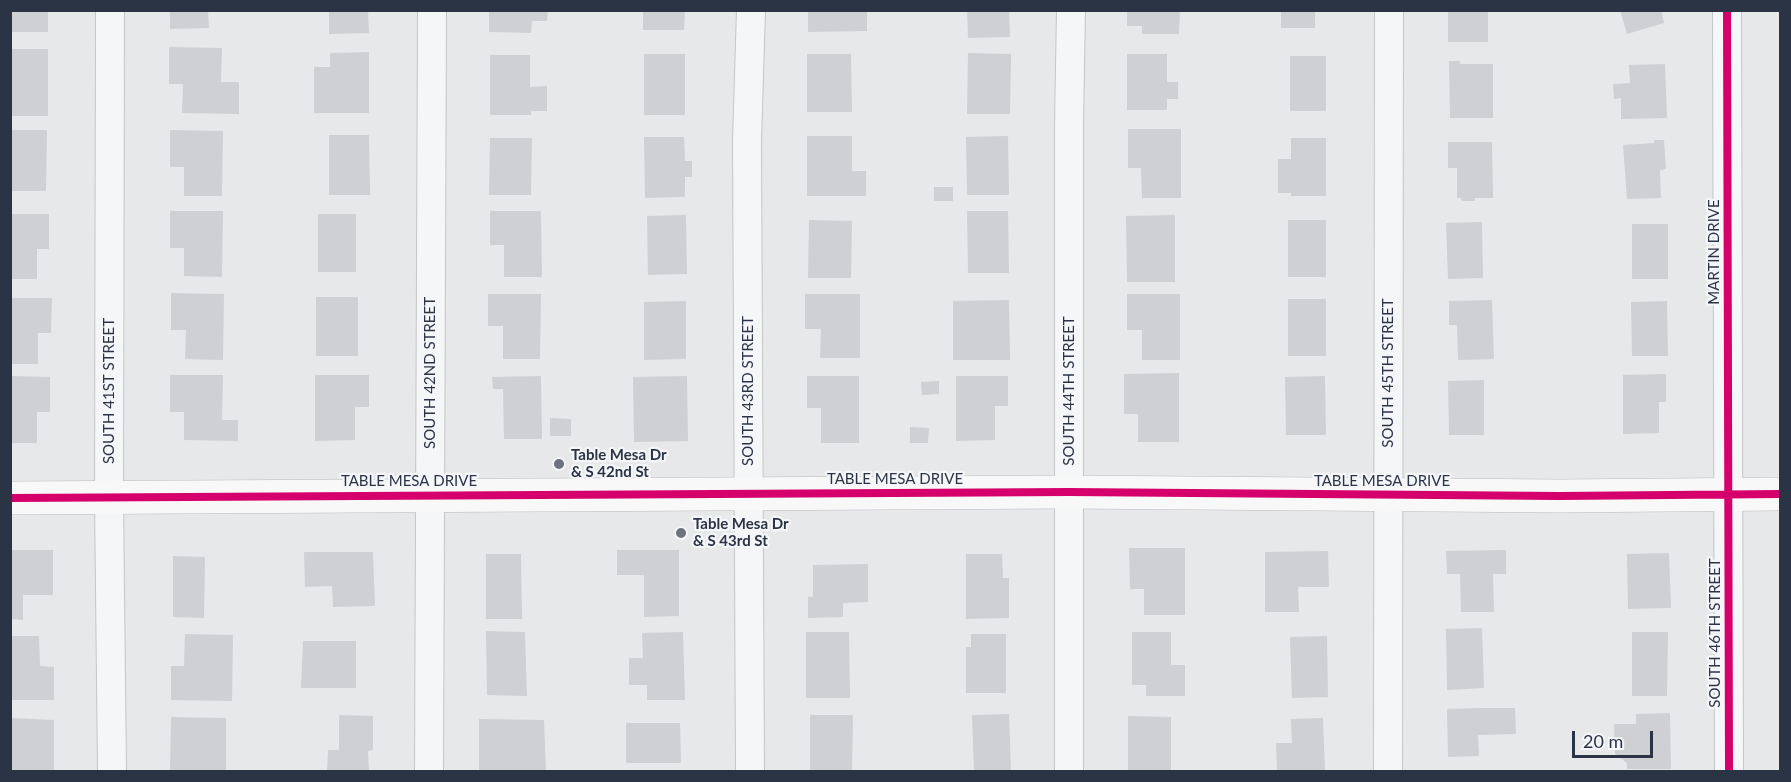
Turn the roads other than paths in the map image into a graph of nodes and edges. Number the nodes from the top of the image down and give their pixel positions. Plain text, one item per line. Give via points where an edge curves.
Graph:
1 (110, 10) edge
2 (432, 10) edge
3 (751, 10) edge
4 (1071, 10) edge
5 (1389, 10) edge
6 (1727, 10) edge
7 (1069, 492) junction
8 (429, 494) junction
9 (748, 494) junction
10 (1728, 494) junction
11 (1780, 494) edge
12 (1388, 495) junction
13 (10, 498) edge
14 (109, 498) junction
15 (112, 771) edge
16 (429, 771) edge
17 (750, 771) edge
18 (1070, 771) edge
19 (1388, 771) edge
20 (1729, 771) edge

1 - 14 street, SOUTH 41ST STREET
2 - 8 street, SOUTH 42ND STREET
3 - 9 street, SOUTH 43RD STREET via 747,141
4 - 7 street, SOUTH 44TH STREET
5 - 12 street, SOUTH 45TH STREET
6 - 10 street, MARTIN DRIVE
7 - 9 highway, TABLE MESA DRIVE
7 - 12 highway, TABLE MESA DRIVE
7 - 18 street, SOUTH 44TH STREET
8 - 9 highway, TABLE MESA DRIVE
8 - 14 highway, TABLE MESA DRIVE
8 - 16 street, SOUTH 42ND STREET
9 - 17 street, SOUTH 43RD STREET
10 - 11 highway, TABLE MESA DRIVE
10 - 12 highway, TABLE MESA DRIVE
10 - 20 street, SOUTH 46TH STREET
12 - 19 street, SOUTH 45TH STREET
13 - 14 highway, TABLE MESA DRIVE
14 - 15 street, SOUTH 41ST STREET

